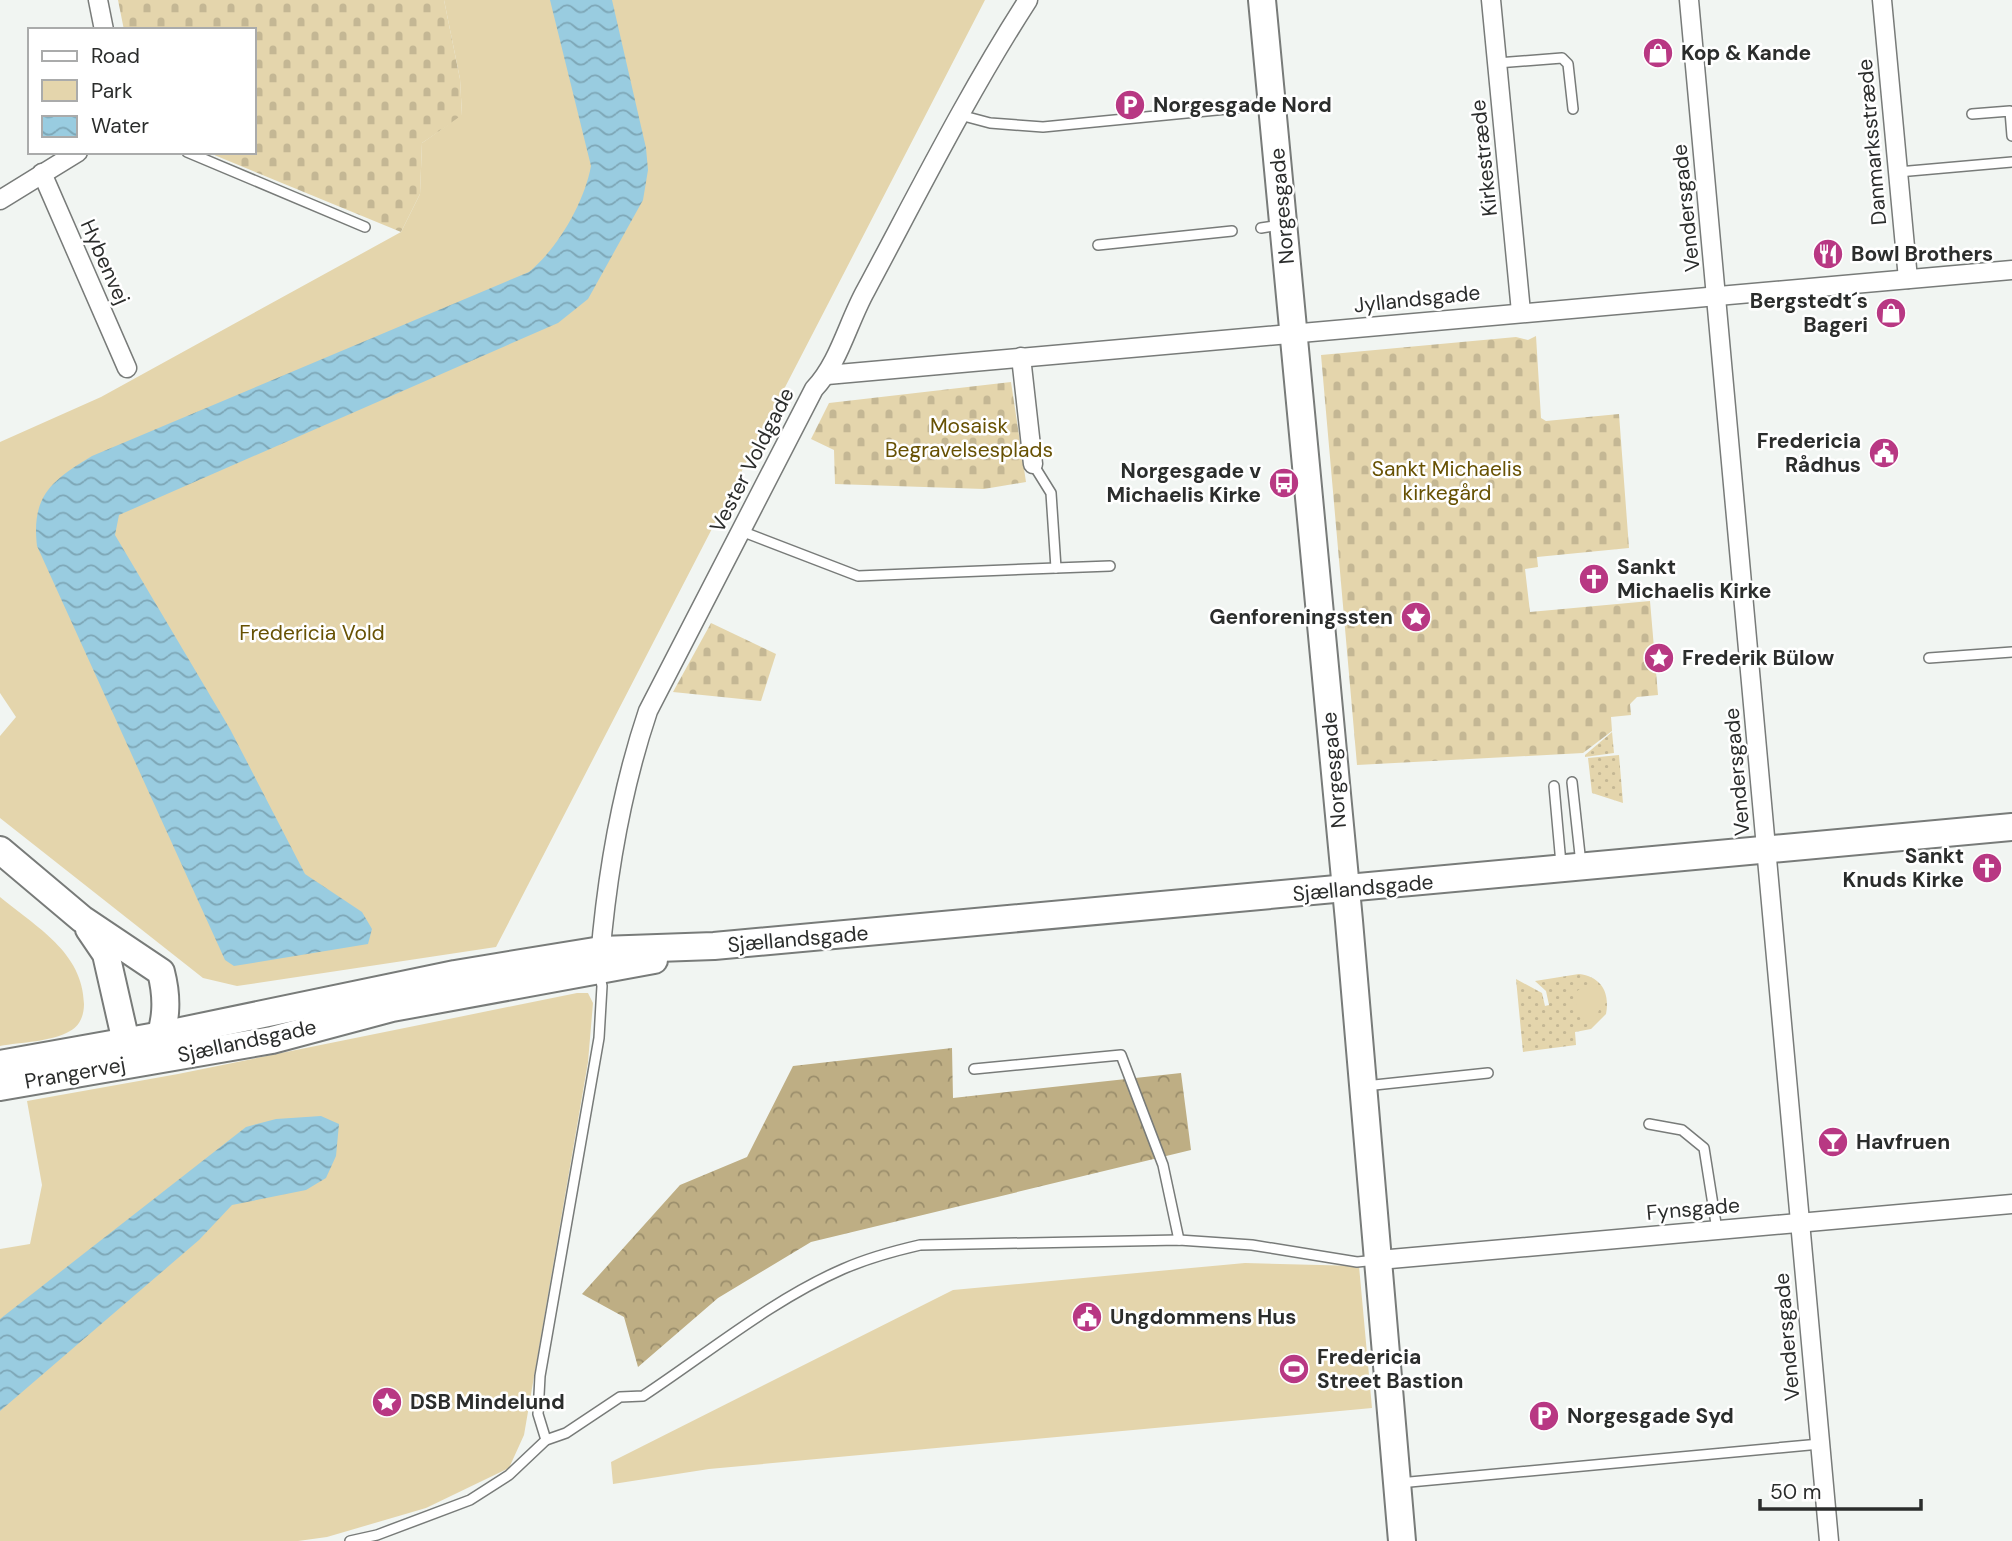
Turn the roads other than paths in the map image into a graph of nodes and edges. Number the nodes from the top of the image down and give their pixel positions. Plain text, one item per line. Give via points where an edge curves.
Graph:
1 (98, 0) edge
2 (1028, 0) edge
3 (1262, 0) edge
4 (1491, 0) edge
5 (1689, 0) edge
6 (1882, 0) edge
7 (104, 28) edge
8 (1497, 62) junction
9 (1272, 104) junction
10 (1573, 109) dead end
11 (1972, 114) dead end
12 (960, 115) junction
13 (2012, 136) edge
14 (75, 154) edge
15 (192, 154) edge
16 (2012, 162) edge
17 (1898, 172) junction
18 (42, 173) junction
19 (0, 200) edge
20 (365, 227) dead end
21 (1232, 231) dead end
22 (1098, 245) dead end
23 (2012, 270) edge
24 (1908, 279) junction
25 (1717, 296) junction
26 (1521, 312) junction
27 (1293, 334) junction
28 (1020, 357) junction
29 (127, 368) dead end
30 (827, 375) junction
31 (1033, 464) joint
32 (741, 531) junction
33 (1110, 566) dead end
34 (1056, 568) junction
35 (2012, 652) edge
36 (1928, 658) dead end
37 (1572, 782) dead end
38 (1554, 786) dead end
39 (2012, 827) edge
40 (0, 850) edge
41 (1766, 850) junction
42 (1571, 868) junction
43 (1345, 889) junction
44 (82, 919) junction
45 (600, 961) junction
46 (162, 1035) junction
47 (125, 1042) junction
48 (150, 1061) junction
49 (0, 1064) edge
50 (974, 1069) dead end
51 (1488, 1073) dead end
52 (1364, 1086) junction
53 (0, 1087) edge
54 (1649, 1125) dead end
55 (2012, 1204) edge
56 (1801, 1223) junction
57 (1717, 1230) junction
58 (1179, 1240) junction
59 (1379, 1260) junction
60 (546, 1440) junction
61 (1820, 1444) junction
62 (1397, 1483) junction
63 (350, 1541) edge
64 (1402, 1541) edge
65 (1829, 1541) edge

1 - 7 street
2 - 12 street, Vester Voldgade
3 - 9 street, Norgesgade
4 - 8 street, Kirkestræde
5 - 25 street, Vendersgade
6 - 17 street, Danmarksstræde
8 - 10 lane via 1562,58 1568,64
8 - 26 street, Kirkestræde
9 - 12 lane via 1043,127 990,123
9 - 27 street, Norgesgade via 1272,226
11 - 13 lane via 2010,111
12 - 30 street, Vester Voldgade via 850,319
14 - 18 street
15 - 20 lane
16 - 17 lane
17 - 24 street, Danmarksstræde
18 - 19 street
18 - 29 street, Hybenvej
21 - 22 lane
23 - 24 street, Jyllandsgade
24 - 25 street, Jyllandsgade
25 - 26 street, Jyllandsgade
25 - 41 street, Vendersgade
26 - 27 street, Jyllandsgade
27 - 28 street, Jyllandsgade
27 - 43 street, Norgesgade
28 - 30 street, Jyllandsgade
28 - 31 street
30 - 32 street, Vester Voldgade via 814,389
31 - 34 lane via 1051,493
32 - 34 lane via 858,576
32 - 45 street, Vester Voldgade via 648,711 629,767 617,822
33 - 34 lane
35 - 36 lane
37 - 42 lane
38 - 42 lane
39 - 41 street, Sjællandsgade
40 - 44 street
41 - 42 street, Sjællandsgade
41 - 56 street, Vendersgade
42 - 43 street, Sjællandsgade
43 - 45 street, Sjællandsgade via 714,946
43 - 52 street, Norgesgade
44 - 46 street via 161,972 167,1007
44 - 47 street via 106,954
45 - 46 street, Sjællandsgade via 456,974
45 - 48 street, Sjællandsgade via 272,1040
45 - 60 lane via 599,1038 540,1376 538,1414
46 - 47 street, Sjællandsgade
46 - 48 street
47 - 48 street
47 - 49 street, Prangervej
48 - 53 street, Prangervej
50 - 58 lane via 1121,1055 1163,1165
51 - 52 lane
52 - 59 street, Norgesgade
54 - 57 lane via 1682,1130 1704,1148
55 - 56 street, Fynsgade
56 - 57 street, Fynsgade
56 - 61 street, Vendersgade
57 - 59 street, Fynsgade
58 - 59 lane via 1252,1245 1357,1262
58 - 60 lane via 920,1245 887,1253 843,1269 794,1295 643,1396 620,1397 566,1433
59 - 62 street, Norgesgade
60 - 63 lane via 509,1475 470,1500
61 - 62 lane
61 - 65 street, Vendersgade
62 - 64 street, Norgesgade

